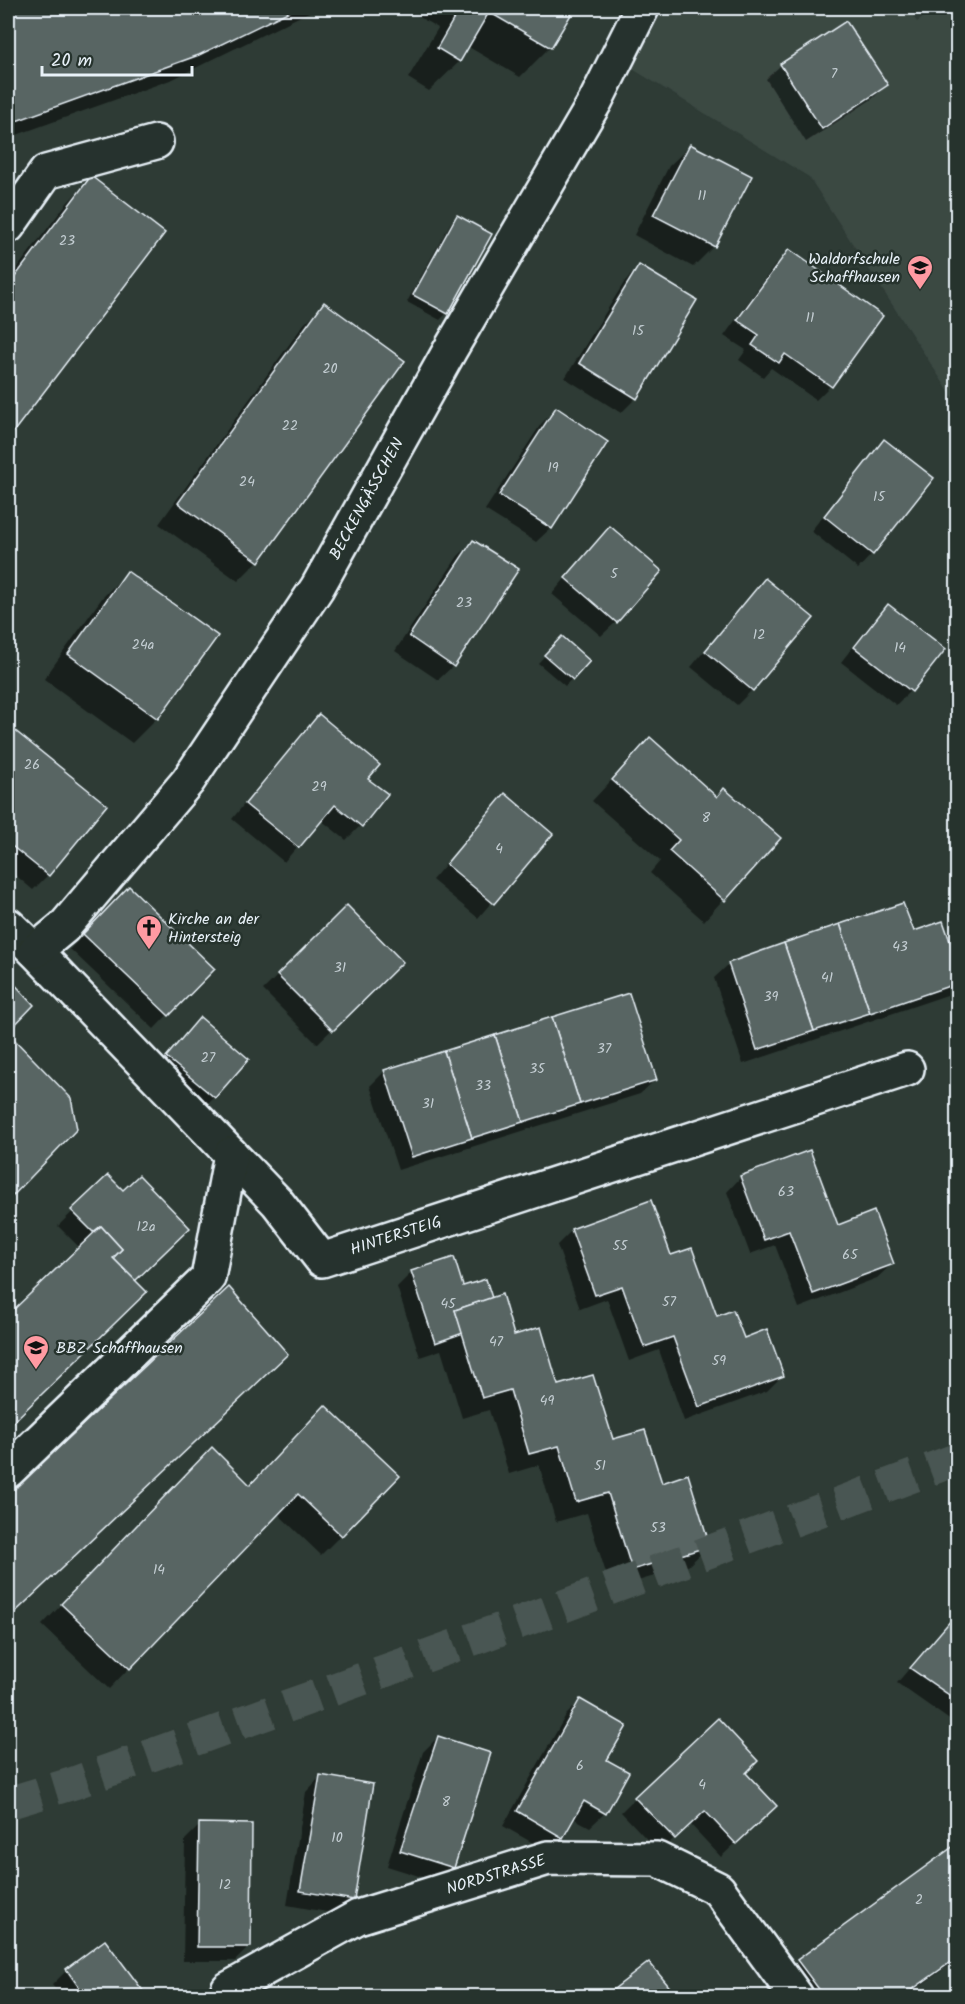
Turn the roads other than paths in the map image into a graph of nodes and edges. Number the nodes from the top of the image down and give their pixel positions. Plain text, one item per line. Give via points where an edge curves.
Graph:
1 (642, 8) edge
2 (156, 142) dead end
3 (8, 226) edge
4 (8, 926) edge
5 (35, 951) junction
6 (907, 1069) dead end
7 (231, 1155) junction
8 (8, 1471) edge
9 (228, 1989) dead end
10 (796, 1996) edge

1 - 5 street, BECKENGÄSSCHEN via 595,102 317,588 188,781 64,927
2 - 3 street via 46,172
4 - 5 street, HINTERSTEIG
5 - 7 street, HINTERSTEIG
6 - 7 street, HINTERSTEIG via 322,1260 277,1202
7 - 8 street via 208,1278
9 - 10 street, NORDSTRASSE via 358,1917 548,1858 657,1859 718,1889

